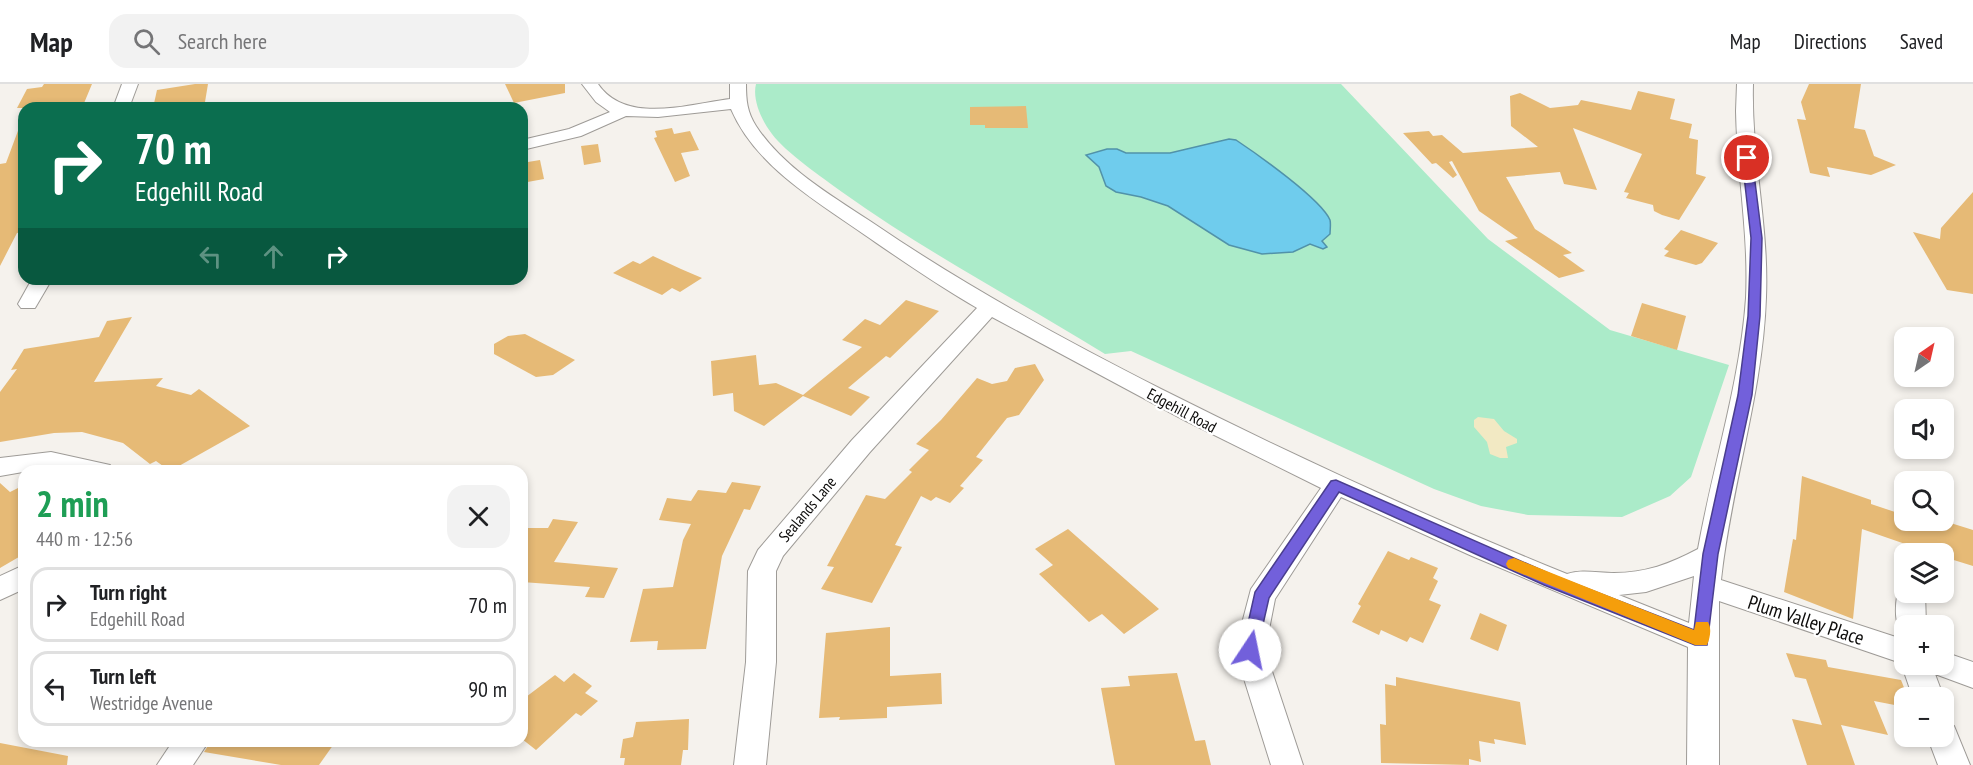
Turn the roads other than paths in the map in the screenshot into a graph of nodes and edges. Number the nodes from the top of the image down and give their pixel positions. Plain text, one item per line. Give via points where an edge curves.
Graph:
1 (130, 84) edge
2 (590, 84) edge
3 (1745, 84) edge
4 (737, 93) edge
5 (124, 102) edge
6 (624, 111) junction
7 (528, 144) edge
8 (39, 285) edge
9 (28, 304) dead end
10 (989, 307) junction
11 (81, 465) edge
12 (0, 467) edge
13 (1336, 485) junction
14 (1711, 554) junction
15 (18, 579) edge
16 (1550, 580) junction
17 (1707, 586) junction
18 (0, 589) edge
19 (1701, 640) junction
20 (1894, 648) edge
21 (1954, 668) edge
22 (1973, 675) edge
23 (188, 747) edge
24 (1947, 747) edge
25 (173, 765) edge
26 (750, 765) edge
27 (1287, 765) edge
28 (1703, 765) edge
29 (1954, 765) edge

1 - 5 street
2 - 6 street via 598,98
3 - 14 street via 1743,120 1756,238 1756,297 1745,395
4 - 6 street via 650,112
4 - 10 street, Edgehill Road via 759,145 777,163 922,267
6 - 7 street via 580,132
8 - 9 street
10 - 13 street, Edgehill Road via 1227,433
10 - 26 street, Sealands Lane via 772,550 762,571 761,662
11 - 12 street via 64,460 27,461
13 - 16 street, Edgehill Road
13 - 27 street via 1261,597 1250,650
14 - 16 street via 1678,573 1649,582 1616,586
14 - 17 street
15 - 18 street
16 - 19 street, Edgehill Road
17 - 19 street
17 - 20 street, Plum Valley Place
19 - 28 street
21 - 22 street
23 - 25 street
24 - 29 street

